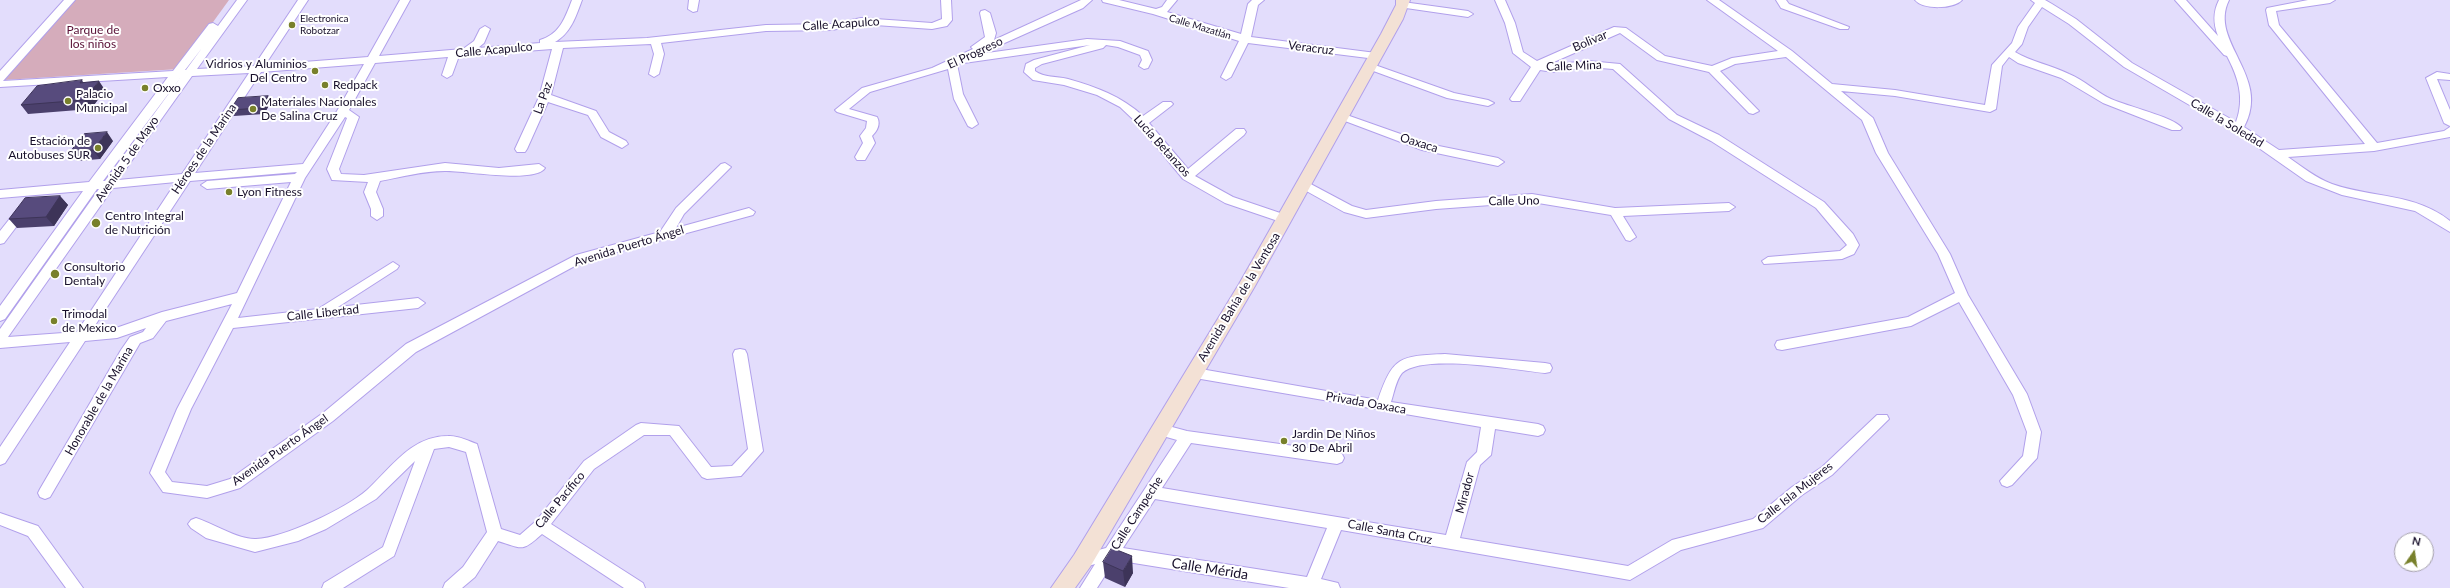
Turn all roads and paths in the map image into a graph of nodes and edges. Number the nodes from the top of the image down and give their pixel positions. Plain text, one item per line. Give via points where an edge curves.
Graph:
1 (58, 0) edge
2 (70, 0) edge
3 (232, 0) edge
4 (242, 0) edge
5 (303, 0) edge
6 (404, 0) edge
7 (577, 0) edge
8 (946, 0) edge
9 (1087, 0) edge
10 (1108, 0) edge
11 (1259, 0) edge
12 (1500, 0) edge
13 (1712, 0) edge
14 (1781, 0) edge
15 (1920, 0) edge
16 (1958, 0) edge
17 (2180, 0) edge
18 (2224, 0) edge
19 (2330, 0) edge
20 (2039, 1) edge
21 (1170, 3) edge
22 (1403, 3) edge
23 (1156, 12) junction
24 (985, 13) dead end
25 (1468, 14) dead end
26 (1844, 27) dead end
27 (485, 29) dead end
28 (1245, 39) junction
29 (655, 41) junction
30 (1104, 42) junction
31 (558, 45) junction
32 (467, 51) junction
33 (2008, 52) junction
34 (1788, 53) junction
35 (454, 54) junction
36 (2232, 57) junction
37 (372, 60) junction
38 (1374, 61) junction
39 (957, 62) junction
40 (0, 66) edge
41 (1144, 66) dead end
42 (1537, 66) junction
43 (258, 69) junction
44 (1713, 70) junction
45 (190, 73) junction
46 (178, 74) junction
47 (654, 74) dead end
48 (447, 75) dead end
49 (1226, 77) dead end
50 (2450, 77) edge
51 (0, 78) edge
52 (0, 84) edge
53 (18, 84) junction
54 (1832, 87) junction
55 (0, 88) edge
56 (545, 97) junction
57 (1516, 98) dead end
58 (1488, 103) dead end
59 (1168, 104) dead end
60 (343, 111) junction
61 (1753, 112) dead end
62 (1342, 116) junction
63 (1142, 122) junction
64 (2450, 123) edge
65 (972, 124) dead end
66 (2176, 128) dead end
67 (2238, 128) junction
68 (2450, 131) edge
69 (1240, 132) dead end
70 (143, 136) junction
71 (128, 137) junction
72 (622, 144) dead end
73 (2374, 147) junction
74 (521, 149) dead end
75 (2275, 154) junction
76 (862, 157) dead end
77 (1498, 162) dead end
78 (725, 167) dead end
79 (539, 168) dead end
80 (303, 173) junction
81 (1187, 176) junction
82 (375, 179) junction
83 (181, 183) junction
84 (1305, 185) junction
85 (98, 189) junction
86 (0, 194) edge
87 (31, 199) junction
88 (0, 202) edge
89 (1729, 207) dead end
90 (749, 212) dead end
91 (1615, 212) junction
92 (377, 216) dead end
93 (1285, 219) junction
94 (2450, 228) edge
95 (666, 233) junction
96 (1630, 237) dead end
97 (0, 240) edge
98 (1768, 261) dead end
99 (393, 266) dead end
100 (1962, 295) junction
101 (240, 297) junction
102 (418, 303) dead end
103 (318, 314) junction
104 (0, 316) edge
105 (162, 317) junction
106 (229, 324) junction
107 (85, 331) junction
108 (1, 338) edge
109 (1782, 345) dead end
110 (740, 354) dead end
111 (1545, 368) dead end
112 (1195, 373) junction
113 (1382, 406) junction
114 (1882, 419) dead end
115 (1489, 422) junction
116 (1161, 430) junction
117 (1538, 430) dead end
118 (1187, 438) junction
119 (429, 444) junction
120 (1337, 458) dead end
121 (0, 459) edge
122 (2007, 481) dead end
123 (1151, 492) junction
124 (45, 493) dead end
125 (0, 519) edge
126 (1338, 522) junction
127 (196, 524) dead end
128 (541, 525) junction
129 (495, 533) junction
130 (1451, 544) junction
131 (1111, 553) junction
132 (1082, 561) junction
133 (1630, 572) joint
134 (1311, 586) edge
135 (75, 588) edge
136 (330, 588) edge
137 (451, 588) edge
138 (637, 588) edge
139 (1062, 588) edge
140 (1088, 588) edge
141 (1332, 588) edge

1 - 40 street
2 - 51 street
3 - 46 street, Avenida 5 de Mayo
4 - 45 street, Avenida 5 de Mayo
5 - 43 street, Héroes de la Marina
6 - 37 street, Avenida Puerto Ángel
7 - 32 street via 567,27 560,36 548,41
8 - 29 street, Calle Acapulco via 947,20 943,24 932,26 861,21 832,27 766,28
9 - 39 street, El Progreso
10 - 23 street, Calle Mazatlán
11 - 28 street via 1253,4
12 - 42 street, Calle Mina via 1510,23 1518,53
13 - 34 street
14 - 26 street via 1785,6
15 - 16 street via 1935,4
17 - 36 street
18 - 36 street via 2218,18
19 - 73 street via 2271,10 2274,25
20 - 33 street via 2017,44
20 - 67 street, Calle la Soledad via 2056,9 2128,65
21 - 23 street, Calle Mazatlán
22 - 25 street
22 - 38 main road, Avenida Bahía de la Ventosa
23 - 28 street, Calle Mazatlán
24 - 39 street via 990,38
27 - 32 street via 479,43
28 - 38 street, Veracruz
28 - 49 street
29 - 31 street, Calle Acapulco
29 - 47 street via 659,54
30 - 39 street via 1087,42
30 - 41 street via 1120,44 1144,53 1147,60
30 - 63 street, Lucía Betanzos via 1099,46 1038,62 1030,66 1028,72 1037,78 1065,82 1101,93 1124,105
31 - 32 street, Calle Acapulco
31 - 56 street, La Paz
32 - 35 street, Calle Acapulco
33 - 54 street via 1997,65 1990,109 1895,93
33 - 66 street via 2022,61 2065,76 2107,102
34 - 44 street via 1732,61
34 - 54 street
35 - 37 street, Calle Acapulco
35 - 48 street
36 - 67 street via 2245,85 2243,119
37 - 43 street, Calle Acapulco
37 - 60 street, Avenida Puerto Ángel
38 - 58 street, Veracruz via 1451,96
38 - 62 main road, Avenida Bahía de la Ventosa
39 - 65 street via 956,89
39 - 76 street, El Progreso via 866,90 841,110 873,119 872,129 866,136 869,143
42 - 44 street, Bolivar via 1614,30 1622,30 1661,58
42 - 57 street
42 - 98 street, Calle Mina via 1552,69 1588,64 1616,66 1673,117 1715,138 1820,205 1850,237 1853,245 1850,251 1842,255
43 - 45 street, Calle Acapulco
43 - 83 street, Héroes de la Marina
44 - 61 street
45 - 46 street, Calle Acapulco
45 - 70 street, Avenida 5 de Mayo
46 - 53 street, Calle Acapulco
46 - 71 street, Avenida 5 de Mayo
50 - 64 street via 2437,75 2431,78
52 - 53 street, Calle Acapulco
53 - 55 street, Calle Acapulco
54 - 100 street via 1867,118 1882,153 1944,254
56 - 72 street via 592,113 606,134
56 - 74 street, La Paz
59 - 63 street
60 - 80 street, Avenida Puerto Ángel
60 - 82 street via 353,117 333,169 336,177 355,180
62 - 77 street, Oaxaca via 1426,147
62 - 84 main road, Avenida Bahía de la Ventosa
63 - 81 street, Lucía Betanzos
67 - 75 street, Calle la Soledad
68 - 73 street via 2448,134
69 - 81 street
70 - 71 street
70 - 85 street, Avenida 5 de Mayo
71 - 85 street, Avenida 5 de Mayo
73 - 75 street
75 - 94 street, Calle la Soledad via 2310,179 2324,185 2355,195 2418,206 2433,213
78 - 95 street via 680,211
79 - 82 street via 493,172 472,168 422,168
80 - 83 street
80 - 101 street, Avenida Puerto Ángel
81 - 93 street, Lucía Betanzos via 1228,200
82 - 92 street via 370,192
83 - 85 street
83 - 107 street, Héroes de la Marina
84 - 91 street, Calle Uno via 1348,209 1366,214 1436,205 1532,198
84 - 93 main road, Avenida Bahía de la Ventosa
85 - 86 street
85 - 87 street
85 - 104 street, Avenida 5 de Mayo
85 - 108 street, Avenida 5 de Mayo
87 - 88 street
87 - 97 street
89 - 91 street, Calle Uno
90 - 95 street, Avenida Puerto Ángel
91 - 96 street
93 - 112 main road, Avenida Bahía de la Ventosa
95 - 106 street, Avenida Puerto Ángel via 580,258 411,348 328,417 235,484 207,492 168,488 158,473 184,409
99 - 103 street
100 - 109 street via 1904,323
100 - 122 street via 2020,394 2034,432 2030,458
101 - 105 street
101 - 106 street, Avenida Puerto Ángel
102 - 103 street, Calle Libertad
103 - 106 street, Calle Libertad
105 - 107 street via 117,333
105 - 124 street, Honorable de la Marina via 148,334 135,340
107 - 108 street
107 - 121 street, Héroes de la Marina
110 - 128 street, Calle Pacífico via 756,451 736,472 706,473 674,430 641,429 589,465
111 - 113 street via 1442,358 1410,361 1397,370
112 - 113 street, Privada Oaxaca
112 - 116 main road, Avenida Bahía de la Ventosa
113 - 115 street, Privada Oaxaca
114 - 133 street, Calle Isla Mujeres via 1827,471 1797,491 1758,524 1677,545
115 - 117 street, Privada Oaxaca
115 - 130 street, Mirador via 1484,455 1474,462
116 - 118 street
116 - 132 main road, Avenida Bahía de la Ventosa
118 - 120 street
118 - 123 street, Calle Campeche
119 - 127 street via 404,461 371,494 322,525 298,535 254,546 211,533
119 - 129 street via 449,441 472,448
119 - 136 street via 389,551
123 - 126 street, Calle Santa Cruz
123 - 131 street, Calle Campeche
125 - 135 street via 33,531
126 - 130 street, Calle Santa Cruz
126 - 134 street
128 - 129 street, Calle Pacífico via 522,542
128 - 138 street
129 - 137 street via 469,572
130 - 133 street, Calle Santa Cruz
131 - 132 street
131 - 134 street, Calle Mérida
131 - 140 street, Calle Campeche
132 - 139 main road, Avenida Bahía de la Ventosa
134 - 141 street, Calle Mérida

